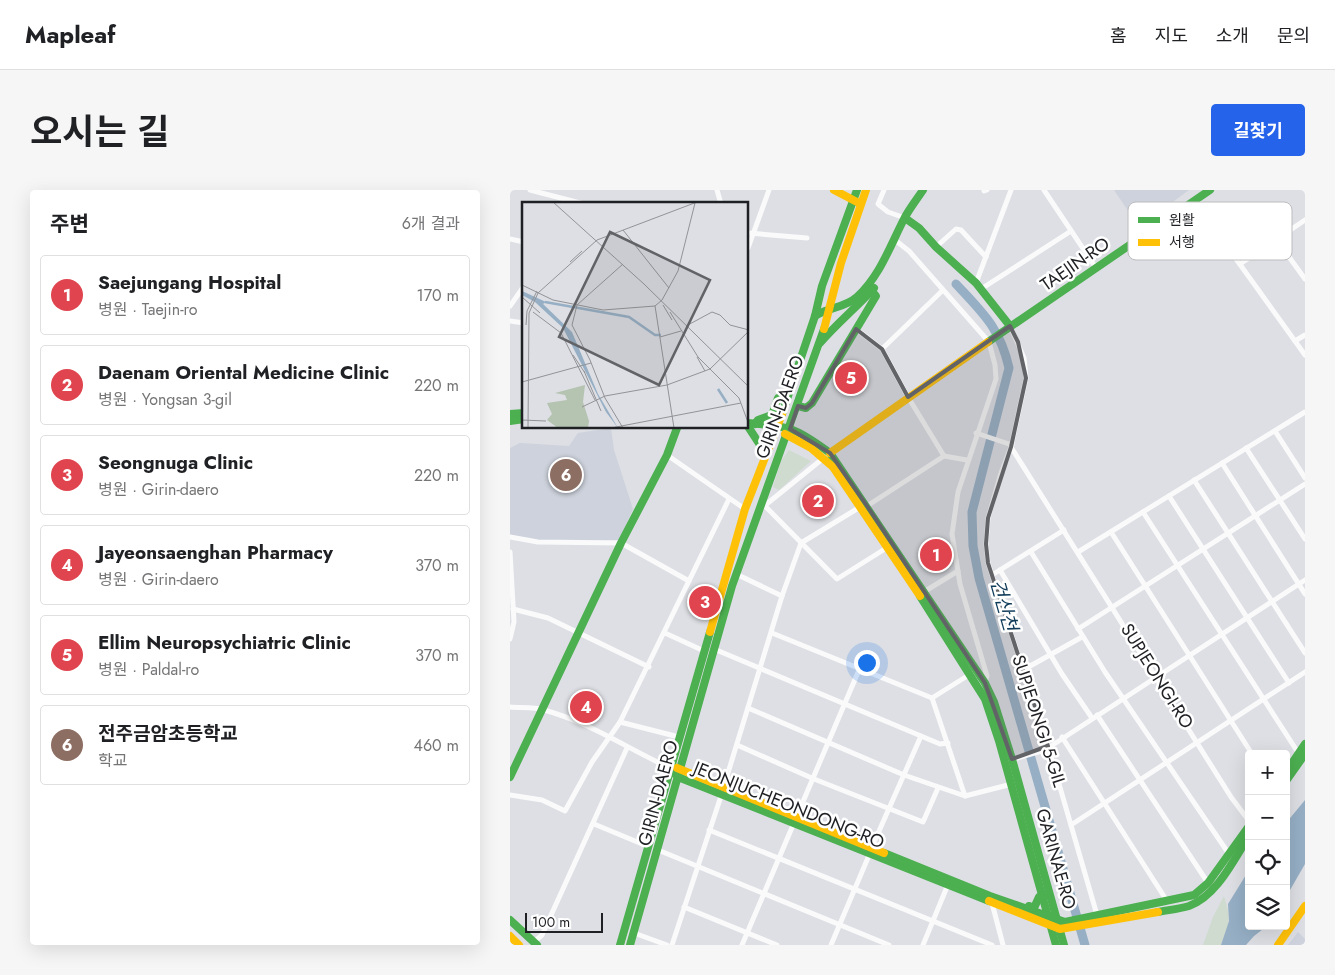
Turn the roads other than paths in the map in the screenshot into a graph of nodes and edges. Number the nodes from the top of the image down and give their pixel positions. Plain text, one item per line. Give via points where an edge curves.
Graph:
1 (530, 190) edge
2 (768, 190) edge
3 (834, 190) edge
4 (857, 190) edge
5 (866, 190) edge
6 (884, 190) edge
7 (924, 190) edge
8 (1044, 190) edge
9 (1210, 190) edge
10 (1009, 192) edge
11 (1197, 200) joint
12 (567, 202) edge
13 (857, 202) junction
14 (1194, 202) edge
15 (905, 218) junction
16 (1305, 220) edge
17 (1292, 229) edge
18 (1072, 231) junction
19 (749, 233) edge
20 (807, 238) dead end
21 (896, 240) junction
22 (749, 245) edge
23 (936, 247) junction
24 (1128, 247) edge
25 (986, 257) junction
26 (1237, 260) edge
27 (1246, 260) edge
28 (1291, 260) edge
29 (1240, 264) junction
30 (1096, 269) junction
31 (1305, 280) edge
32 (872, 281) junction
33 (978, 286) junction
34 (522, 289) edge
35 (872, 290) junction
36 (944, 290) junction
37 (510, 306) edge
38 (829, 306) junction
39 (815, 316) junction
40 (1008, 327) junction
41 (856, 329) junction
42 (1305, 335) edge
43 (990, 340) junction
44 (1295, 342) junction
45 (820, 343) junction
46 (882, 349) junction
47 (1305, 355) edge
48 (908, 397) junction
49 (786, 401) junction
50 (798, 406) junction
51 (1304, 413) edge
52 (749, 425) edge
53 (749, 426) edge
54 (777, 428) junction
55 (677, 429) edge
56 (748, 429) edge
57 (1275, 430) junction
58 (789, 432) junction
59 (978, 434) junction
60 (1012, 446) junction
61 (1246, 448) junction
62 (766, 454) junction
63 (667, 455) junction
64 (828, 455) junction
65 (944, 456) junction
66 (967, 460) junction
67 (1222, 463) junction
68 (1305, 478) edge
69 (1194, 480) junction
70 (1305, 484) edge
71 (1168, 496) junction
72 (729, 499) junction
73 (1280, 500) junction
74 (864, 506) junction
75 (761, 507) junction
76 (745, 510) junction
77 (1143, 512) junction
78 (1255, 516) junction
79 (1064, 530) junction
80 (1111, 532) junction
81 (1228, 533) junction
82 (510, 537) edge
83 (1305, 539) edge
84 (621, 543) junction
85 (800, 543) junction
86 (890, 546) junction
87 (1203, 549) junction
88 (510, 552) edge
89 (1030, 552) junction
90 (1078, 552) junction
91 (1177, 566) junction
92 (1000, 570) junction
93 (958, 571) junction
94 (736, 574) junction
95 (992, 575) junction
96 (1305, 580) edge
97 (689, 581) junction
98 (1299, 584) junction
99 (1145, 586) junction
100 (921, 593) junction
101 (1305, 594) edge
102 (782, 596) junction
103 (1272, 602) junction
104 (1113, 606) junction
105 (513, 609) junction
106 (1247, 619) junction
107 (1078, 628) junction
108 (579, 631) junction
109 (665, 633) junction
110 (772, 633) junction
111 (1221, 635) junction
112 (1082, 637) junction
113 (510, 639) edge
114 (714, 649) junction
115 (704, 651) junction
116 (1305, 653) edge
117 (1050, 655) junction
118 (1188, 656) junction
119 (649, 667) junction
120 (760, 668) junction
121 (859, 670) junction
122 (1023, 670) junction
123 (973, 672) junction
124 (1305, 672) edge
125 (1158, 677) junction
126 (985, 683) junction
127 (1289, 683) junction
128 (932, 698) junction
129 (1123, 698) junction
130 (1264, 699) junction
131 (845, 704) junction
132 (510, 707) edge
133 (748, 708) junction
134 (543, 710) junction
135 (1094, 716) junction
136 (1231, 721) junction
137 (620, 722) junction
138 (921, 736) junction
139 (611, 737) junction
140 (679, 737) junction
141 (1062, 737) junction
142 (1198, 742) junction
143 (948, 743) junction
144 (829, 744) junction
145 (1305, 744) edge
146 (737, 745) junction
147 (627, 748) junction
148 (1047, 748) junction
149 (1249, 750) edge
150 (1302, 754) edge
151 (1011, 760) junction
152 (1167, 763) junction
153 (670, 768) junction
154 (1290, 768) edge
155 (679, 773) junction
156 (1290, 774) edge
157 (904, 775) junction
158 (510, 777) edge
159 (814, 779) junction
160 (1141, 780) junction
161 (1014, 783) junction
162 (938, 788) junction
163 (723, 790) junction
164 (510, 795) edge
165 (965, 796) junction
166 (1105, 803) junction
167 (890, 809) junction
168 (1245, 815) edge
169 (796, 819) junction
170 (594, 824) junction
171 (1071, 825) junction
172 (709, 830) junction
173 (1245, 832) edge
174 (1246, 840) edge
175 (647, 846) junction
176 (658, 850) junction
177 (871, 850) junction
178 (1229, 854) junction
179 (779, 857) junction
180 (697, 865) junction
181 (930, 870) junction
182 (949, 882) junction
183 (1208, 884) junction
184 (854, 889) junction
185 (765, 894) junction
186 (1043, 896) junction
187 (1167, 901) junction
188 (992, 903) junction
189 (1014, 905) junction
190 (1305, 906) edge
191 (684, 907) junction
192 (1027, 910) junction
193 (1096, 918) junction
194 (510, 920) edge
195 (932, 920) junction
196 (1050, 922) junction
197 (839, 925) junction
198 (1062, 925) junction
199 (634, 933) junction
200 (748, 933) junction
201 (510, 936) edge
202 (535, 944) edge
203 (519, 945) edge
204 (620, 945) edge
205 (630, 945) edge
206 (667, 945) edge
207 (672, 945) edge
208 (742, 945) edge
209 (778, 945) edge
210 (831, 945) edge
211 (889, 945) edge
212 (923, 945) edge
213 (992, 945) edge
214 (1003, 945) edge
215 (1056, 945) edge
216 (1064, 945) edge
217 (1278, 945) edge

1 - 12 street
2 - 22 street
3 - 13 street
4 - 13 street, GIRIN-DAERO
5 - 13 street, GIRIN-DAERO
6 - 15 street via 878,204
7 - 15 street
8 - 18 street
9 - 11 street, TAEJIN-RO
10 - 25 street
11 - 14 street, TAEJIN-RO
13 - 38 street, GIRIN-DAERO
13 - 39 street, GIRIN-DAERO via 822,286
15 - 21 street
15 - 23 street
16 - 17 street
18 - 30 street
18 - 33 street
19 - 20 street
21 - 32 street
21 - 36 street
23 - 25 street via 956,229 961,230
23 - 33 street
24 - 30 street, TAEJIN-RO
25 - 33 street
26 - 29 street
27 - 29 street
28 - 31 street
29 - 44 street
30 - 40 street, TAEJIN-RO
32 - 35 street
32 - 38 street via 854,300
33 - 40 street
34 - 37 street
35 - 41 street via 876,296
35 - 45 street
36 - 43 street
36 - 46 street
38 - 39 street
38 - 45 street, GIRIN-DAERO
39 - 49 street, GIRIN-DAERO
40 - 43 street, TAEJIN-RO
40 - 60 street, SUPJEONGI 5-GIL via 1024,358 1026,378
41 - 46 street
41 - 50 street via 812,403 806,408
42 - 44 street
43 - 48 street
43 - 59 street via 996,379
44 - 47 street
45 - 50 street, GIRIN-DAERO
46 - 48 street
48 - 64 street
48 - 65 street
49 - 52 street via 778,398 772,415
49 - 54 street, GIRIN-DAERO
50 - 58 street, GIRIN-DAERO
51 - 57 street
53 - 54 street, GARINAE-RO
54 - 58 street, GARINAE-RO
54 - 62 street, GIRIN-DAERO
55 - 63 street
56 - 62 street
57 - 61 street
57 - 68 street
58 - 64 street, GARINAE-RO via 800,432
58 - 75 street, GIRIN-DAERO
59 - 60 street
59 - 66 street
60 - 79 street, SUPJEONGI-RO
60 - 95 street, SUPJEONGI 5-GIL via 988,518 986,544
61 - 67 street
61 - 73 street
62 - 76 street, GIRIN-DAERO
63 - 72 street
63 - 84 street
64 - 74 street, GARINAE-RO
64 - 75 street
65 - 66 street
65 - 74 street
66 - 93 street via 954,507 953,546
67 - 69 street
67 - 78 street
69 - 71 street
69 - 81 street
70 - 73 street
71 - 77 street
71 - 87 street
72 - 76 street
72 - 97 street
73 - 78 street
73 - 83 street
74 - 85 street
74 - 86 street, GARINAE-RO
75 - 85 street
75 - 94 street, GIRIN-DAERO
76 - 115 street, GIRIN-DAERO
77 - 80 street
77 - 91 street
78 - 81 street
78 - 98 street
79 - 89 street
79 - 90 street, SUPJEONGI-RO
80 - 90 street
80 - 99 street
81 - 87 street
81 - 103 street
82 - 84 street via 538,542
84 - 97 street
84 - 108 street
85 - 86 street via 837,579
85 - 102 street
86 - 100 street, GARINAE-RO
87 - 91 street
87 - 106 street
88 - 105 street
89 - 92 street
89 - 107 street
90 - 104 street, SUPJEONGI-RO
91 - 99 street
91 - 111 street
92 - 95 street
92 - 117 street
93 - 100 street
93 - 126 street via 987,676
94 - 102 street
94 - 114 street, GIRIN-DAERO
95 - 122 street, SUPJEONGI 5-GIL
96 - 98 street
97 - 109 street
98 - 101 street
98 - 103 street
99 - 104 street
99 - 118 street
100 - 123 street, GARINAE-RO
102 - 110 street
103 - 106 street
103 - 116 street
104 - 107 street
104 - 125 street, SUPJEONGI-RO
105 - 108 street via 548,618
105 - 113 street
106 - 111 street
106 - 127 street
107 - 112 street
108 - 119 street
108 - 134 street
109 - 115 street
109 - 119 street
110 - 120 street
110 - 121 street
111 - 118 street
111 - 130 street
112 - 117 street
112 - 129 street
114 - 120 street
114 - 155 street, GIRIN-DAERO
115 - 140 street, GIRIN-DAERO
117 - 122 street
117 - 135 street
118 - 125 street
118 - 136 street
119 - 137 street
120 - 131 street
120 - 133 street
121 - 128 street
121 - 131 street
122 - 148 street, SUPJEONGI 5-GIL
123 - 126 street, GARINAE-RO
123 - 128 street
123 - 151 street, GARINAE-RO
124 - 127 street
125 - 129 street
125 - 142 street, SUPJEONGI-RO
126 - 151 street, GARINAE-RO
127 - 130 street
128 - 143 street
129 - 135 street
129 - 152 street
130 - 136 street
130 - 150 street
131 - 138 street
131 - 144 street
132 - 134 street, GIRIN-DAERO
133 - 144 street
133 - 146 street
134 - 139 street, GIRIN-DAERO
134 - 158 street
135 - 141 street
135 - 160 street
136 - 142 street
136 - 149 street
137 - 139 street
137 - 140 street
138 - 143 street via 940,744
138 - 157 street
139 - 147 street, GIRIN-DAERO
139 - 164 street via 592,762 565,811 542,800
140 - 153 street, GIRIN-DAERO
141 - 148 street
141 - 166 street
142 - 152 street
142 - 168 street, SUPJEONGI-RO
143 - 165 street
144 - 157 street
144 - 159 street
145 - 150 street
146 - 159 street
146 - 163 street
147 - 153 street, GIRIN-DAERO
147 - 170 street
148 - 151 street
148 - 171 street, SUPJEONGI 5-GIL
150 - 154 street
150 - 156 street
151 - 161 street, GARINAE-RO
152 - 160 street
152 - 178 street
153 - 155 street, JEONJUCHEONDONG-RO
153 - 175 street, GIRIN-DAERO
155 - 163 street, JEONJUCHEONDONG-RO
155 - 176 street, GIRIN-DAERO
157 - 162 street
157 - 167 street
159 - 167 street
159 - 169 street
160 - 166 street
160 - 183 street
161 - 165 street
161 - 186 street, GARINAE-RO
161 - 198 street, GARINAE-RO
162 - 165 street
162 - 167 street via 923,822
163 - 169 street, JEONJUCHEONDONG-RO
163 - 172 street
166 - 171 street
166 - 187 street
167 - 177 street
169 - 177 street, JEONJUCHEONDONG-RO
169 - 179 street
170 - 175 street, GIRIN-DAERO
170 - 202 street
171 - 193 street, SUPJEONGI 5-GIL
172 - 179 street
172 - 180 street
173 - 178 street
174 - 193 street via 1212,890 1198,902 1180,908
175 - 204 street, GIRIN-DAERO
176 - 180 street
176 - 199 street, GIRIN-DAERO
177 - 181 street, JEONJUCHEONDONG-RO
177 - 182 street, JEONJUCHEONDONG-RO
177 - 184 street
178 - 183 street
179 - 184 street
179 - 185 street
180 - 185 street
180 - 191 street
181 - 182 street, JEONJUCHEONDONG-RO
181 - 189 street via 932,867 1006,897
182 - 188 street, JEONJUCHEONDONG-RO
182 - 189 street, JEONJUCHEONDONG-RO
182 - 195 street
183 - 187 street via 1194,895
184 - 195 street
184 - 197 street
185 - 197 street
185 - 200 street
186 - 192 street via 1039,897 1034,908 1029,906
186 - 196 street, GARINAE-RO
187 - 193 street
188 - 196 street, JEONJUCHEONDONG-RO
188 - 214 street
189 - 192 street, JEONJUCHEONDONG-RO
190 - 217 street
191 - 200 street
191 - 207 street
192 - 196 street, JEONJUCHEONDONG-RO
193 - 198 street
194 - 202 street
195 - 212 street
195 - 213 street
196 - 198 street, JEONJUCHEONDONG-RO
196 - 215 street, GARINAE-RO
197 - 210 street
197 - 211 street
198 - 216 street, GARINAE-RO
199 - 205 street, GIRIN-DAERO
199 - 206 street
200 - 208 street
200 - 209 street
201 - 203 street

